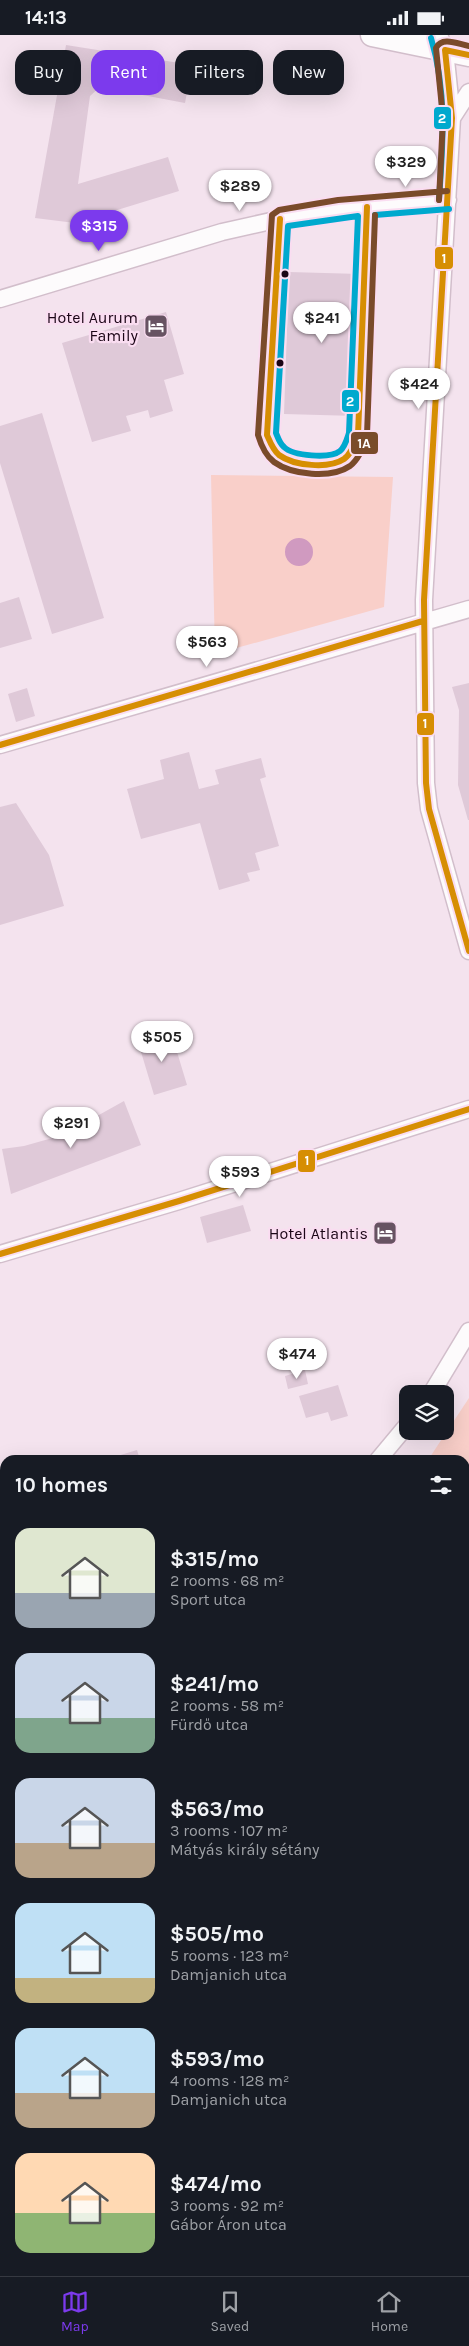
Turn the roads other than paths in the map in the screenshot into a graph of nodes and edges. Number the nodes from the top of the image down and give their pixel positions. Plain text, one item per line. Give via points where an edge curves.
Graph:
1 (372, 35) edge
2 (442, 43) edge
3 (469, 55) edge
4 (469, 92) edge
5 (452, 118) junction
6 (448, 201) junction
7 (0, 299) edge
8 (469, 609) edge
9 (423, 621) junction
10 (0, 745) edge
11 (469, 951) edge
12 (469, 1109) edge
13 (0, 1254) edge
14 (469, 1331) edge
15 (436, 1385) edge
16 (399, 1435) edge
17 (382, 1455) edge

1 - 2 street
2 - 3 street
2 - 5 street
4 - 5 street
5 - 6 street
6 - 7 street via 340,209 280,219 222,232
6 - 9 street
8 - 9 street
9 - 10 street
9 - 11 street via 429,809
12 - 13 street
14 - 15 street
16 - 17 street

